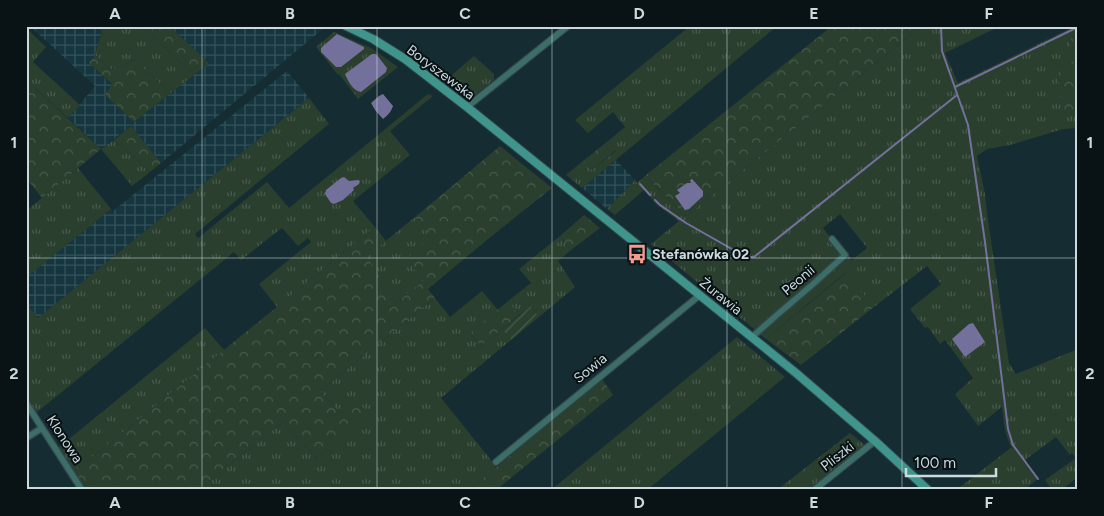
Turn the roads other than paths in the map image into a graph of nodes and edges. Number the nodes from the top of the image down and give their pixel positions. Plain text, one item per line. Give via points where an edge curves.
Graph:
1 (346, 26) edge
2 (568, 26) edge
3 (467, 108) junction
4 (492, 127) joint
5 (832, 239) dead end
6 (700, 294) junction
7 (752, 337) junction
8 (26, 403) edge
9 (42, 428) junction
10 (26, 438) edge
11 (875, 442) junction
12 (496, 462) dead end
13 (82, 490) edge
14 (814, 490) edge
15 (928, 490) edge

1 - 3 main road, Boryszewska via 405,59
2 - 3 street
3 - 4 main road, Boryszewska
4 - 6 main road, Żurawia
5 - 7 street, Peonii via 845,255
6 - 7 main road, Żurawia
6 - 12 street, Sowia
7 - 11 main road, Żurawia
8 - 9 street, Klonowa
9 - 10 street
9 - 13 street, Klonowa
11 - 14 street, Pliszki
11 - 15 main road, Żurawia

